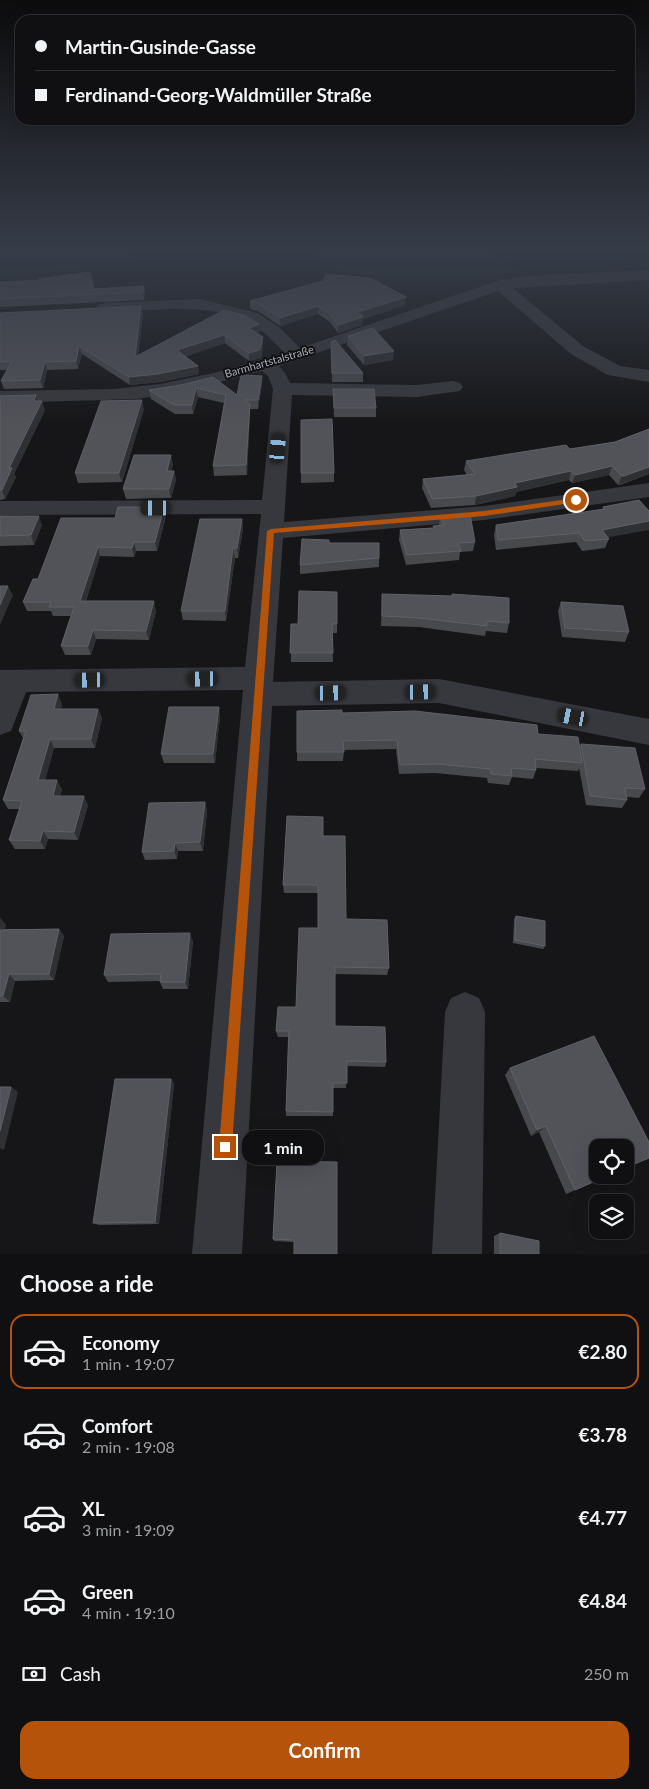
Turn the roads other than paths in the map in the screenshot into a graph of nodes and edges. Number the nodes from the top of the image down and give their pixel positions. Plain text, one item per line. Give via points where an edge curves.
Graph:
1 (86, 309) edge
2 (97, 309) edge
3 (218, 309) edge
4 (432, 309) edge
5 (528, 309) edge
6 (297, 355) junction
7 (273, 376) junction
8 (649, 376) edge
9 (453, 387) dead end
10 (0, 396) edge
11 (649, 490) edge
12 (0, 508) edge
13 (272, 519) junction
14 (8, 681) edge
15 (259, 686) junction
16 (0, 722) edge
17 (649, 732) edge
18 (465, 1012) dead end
19 (217, 1254) edge
20 (457, 1254) edge

1 - 2 street
3 - 6 street via 251,317 273,331
4 - 6 street, Barmhartstalstraße
5 - 8 street via 577,350 615,370
6 - 7 street, Barmhartstalstraße
7 - 9 street via 417,390
7 - 10 street, Barmhartstalstraße via 120,394
7 - 13 street
11 - 13 street via 484,513
12 - 13 street
13 - 15 street
14 - 15 street
14 - 16 street
15 - 17 street via 439,691
15 - 19 street
18 - 20 street

